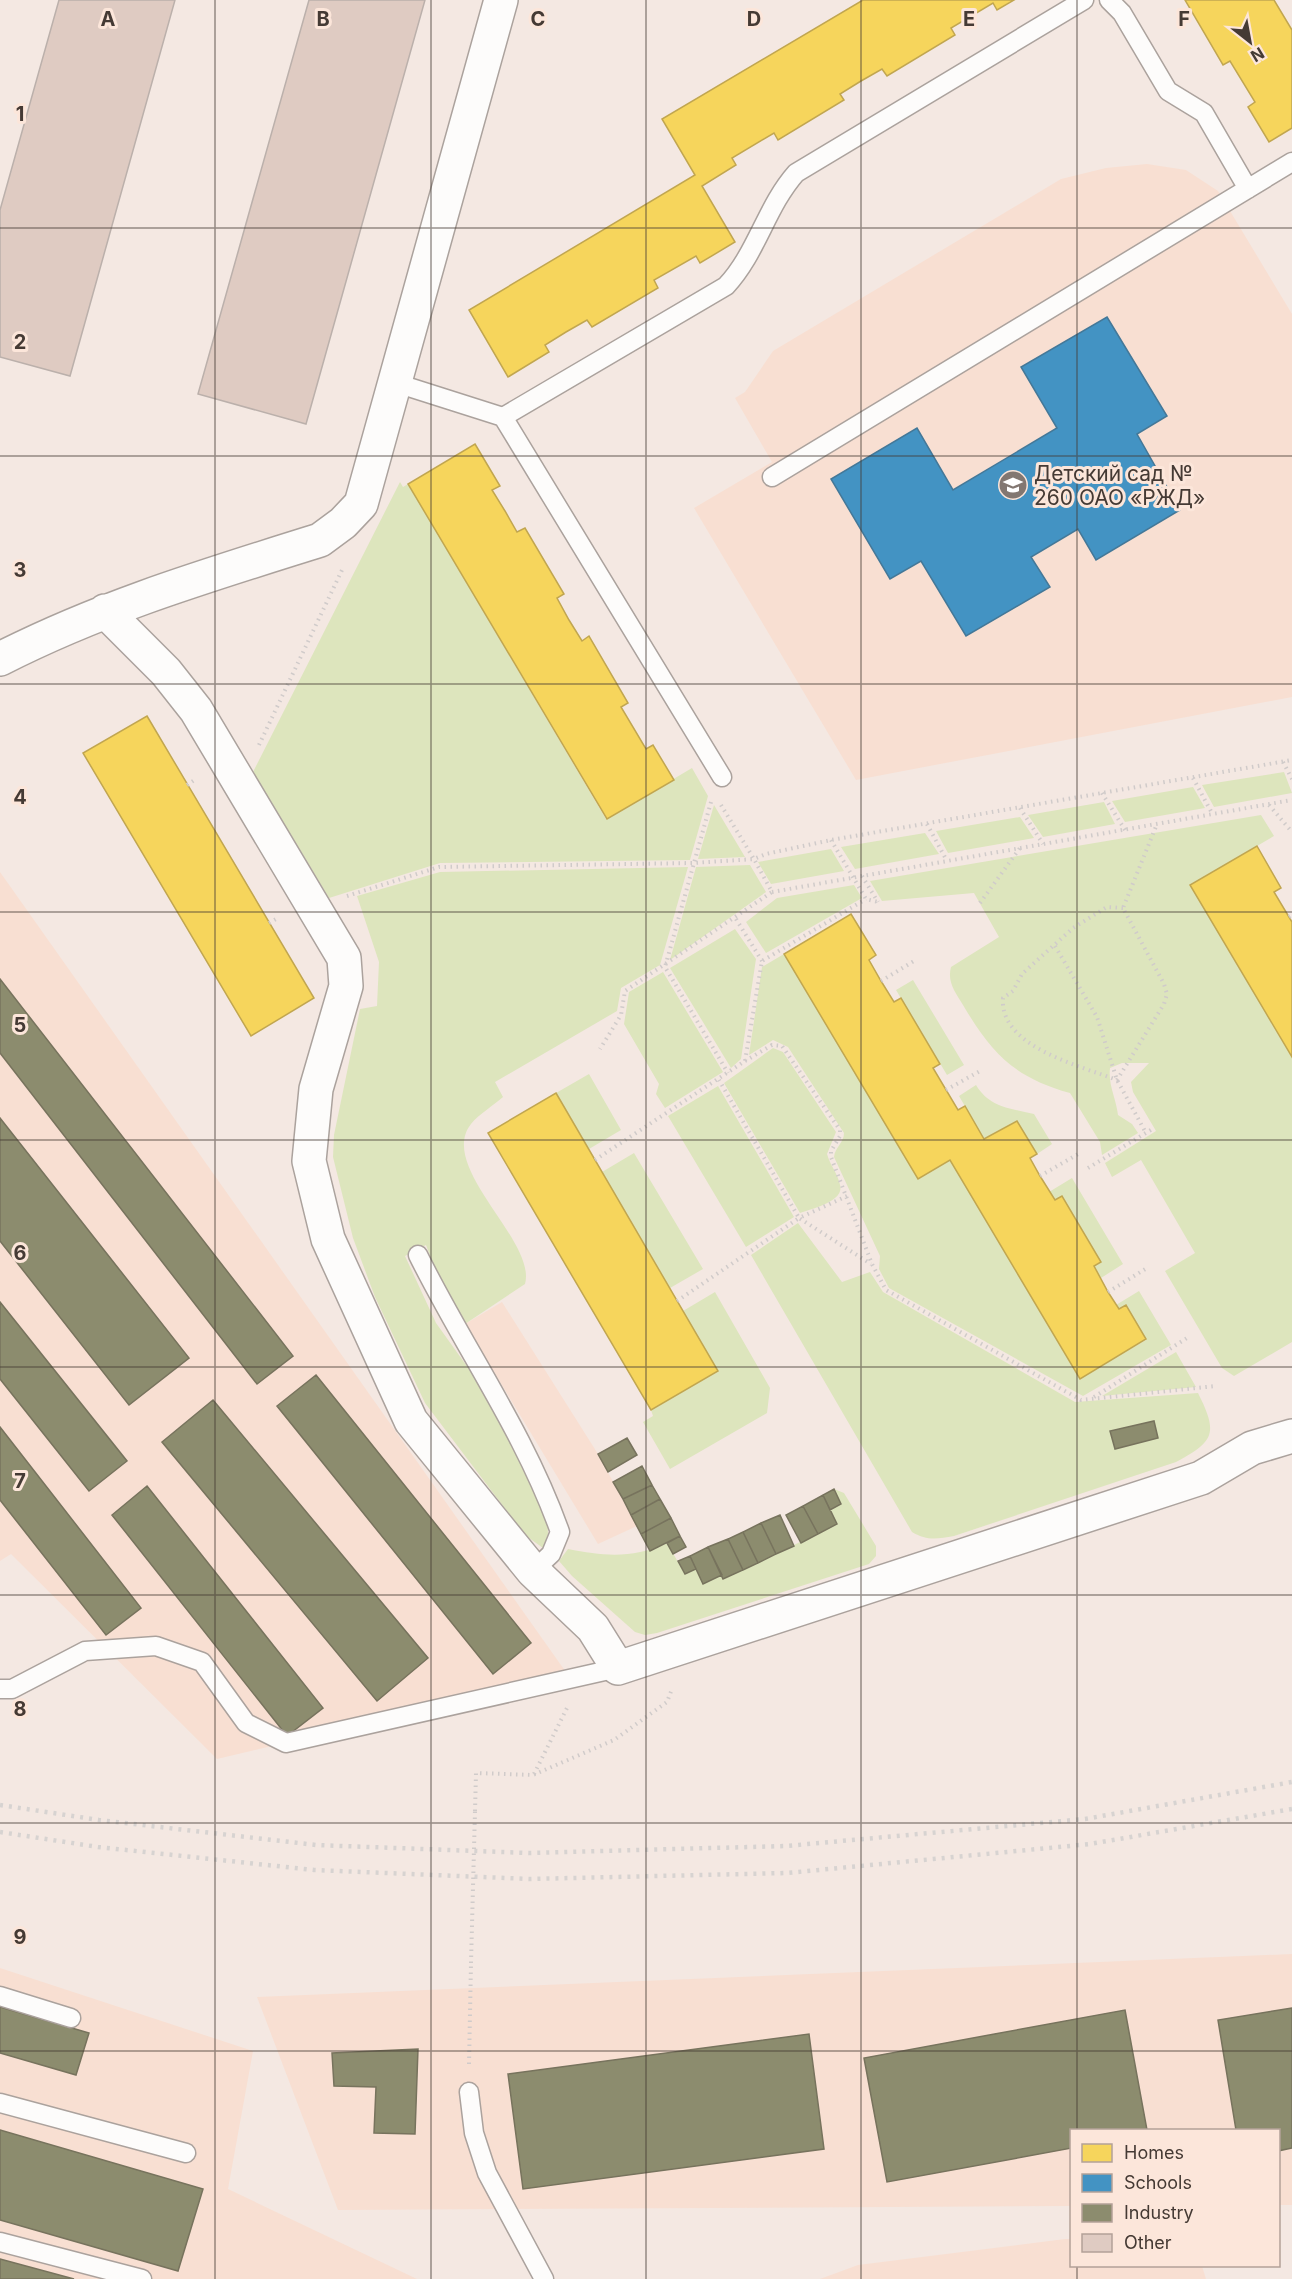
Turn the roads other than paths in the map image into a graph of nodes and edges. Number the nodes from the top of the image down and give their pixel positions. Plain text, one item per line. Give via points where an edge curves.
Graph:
1 (501, 0) edge
2 (1084, 0) edge
3 (1109, 0) edge
4 (1292, 162) edge
5 (1248, 189) junction
6 (396, 382) junction
7 (503, 417) junction
8 (772, 477) dead end
9 (105, 611) junction
10 (0, 658) edge
11 (722, 777) dead end
12 (418, 1255) dead end
13 (1292, 1436) edge
14 (533, 1570) junction
15 (618, 1668) junction
16 (0, 1689) edge
17 (0, 1996) edge
18 (71, 2018) dead end
19 (469, 2092) road end
20 (0, 2103) edge
21 (186, 2153) dead end
22 (0, 2241) edge
23 (142, 2279) edge
24 (544, 2279) edge

1 - 6 street
2 - 7 lane via 796,173 778,193 743,267 726,286
3 - 5 lane via 1122,13 1168,91 1204,112
4 - 5 lane
5 - 8 lane
6 - 7 lane
6 - 9 street via 361,504 343,523 320,540
7 - 11 lane
9 - 10 street
9 - 14 street via 166,672 196,710 344,958 346,986 316,1089 309,1161 328,1239 411,1421
12 - 14 lane via 545,1490 560,1532 551,1554
13 - 15 street via 1252,1448 1201,1478
14 - 15 street via 593,1628
15 - 16 lane via 286,1743 246,1724 202,1662 156,1646 85,1651 12,1689
17 - 18 lane
19 - 24 lane via 474,2133 487,2173
20 - 21 lane
22 - 23 lane

